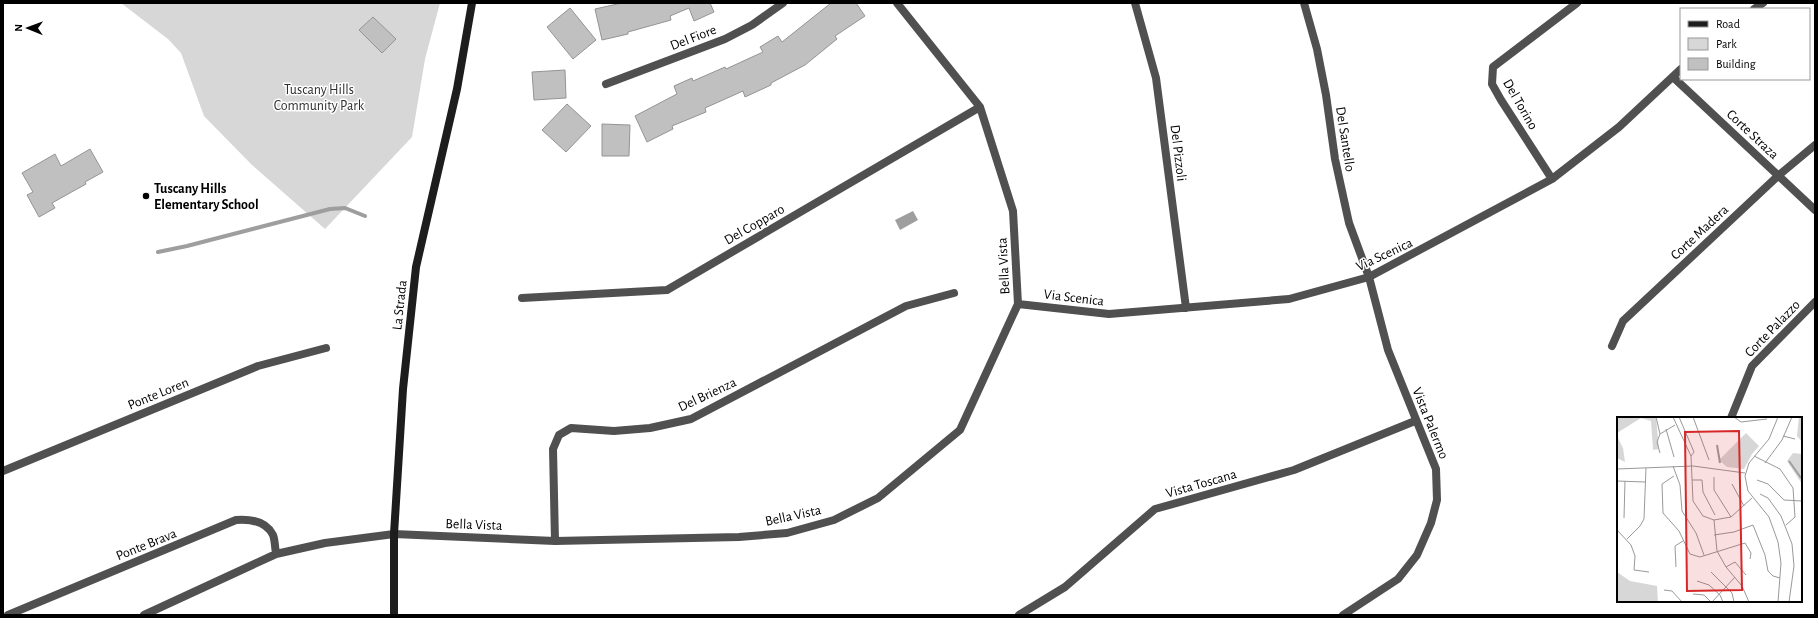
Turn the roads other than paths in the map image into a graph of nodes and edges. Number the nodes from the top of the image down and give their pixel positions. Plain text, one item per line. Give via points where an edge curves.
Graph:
1 (472, 3) edge
2 (783, 3) edge
3 (897, 3) edge
4 (1135, 3) edge
5 (1304, 3) edge
6 (1577, 3) edge
7 (1680, 70) edge
8 (1673, 77) junction
9 (606, 84) dead end
10 (980, 107) junction
11 (1815, 145) edge
12 (1779, 175) junction
13 (1552, 179) junction
14 (1815, 210) edge
15 (1369, 278) junction
16 (954, 293) dead end
17 (522, 298) dead end
18 (1815, 302) edge
19 (1018, 304) junction
20 (1186, 308) junction
21 (1612, 346) dead end
22 (326, 348) dead end
23 (1731, 417) edge
24 (1415, 421) junction
25 (3, 471) edge
26 (394, 534) junction
27 (555, 541) junction
28 (276, 554) junction
29 (8, 615) edge
30 (144, 615) edge
31 (394, 615) edge
32 (1019, 615) edge
33 (1343, 615) edge

1 - 26 street, La Strada via 456,89 416,268
2 - 9 street, Del Fiore via 752,25 725,39
3 - 10 street, Bella Vista
4 - 20 street, Del Pizzoli via 1156,78
5 - 15 street, Del Santello via 1317,49 1335,159 1348,216
6 - 13 street, Del Torino via 1493,68 1492,84
7 - 8 street, Via Scenica
8 - 12 street, Corte Straza
8 - 13 street, Via Scenica via 1619,127
10 - 17 street, Del Copparo via 666,290
10 - 19 street, Bella Vista via 1013,212
11 - 12 street, Corte Madera
12 - 14 street, Corte Straza
12 - 21 street, Corte Madera via 1623,322
13 - 15 street, Via Scenica
15 - 20 street, Via Scenica via 1290,299
15 - 24 street, Vista Palermo via 1388,350
16 - 27 street, Del Brienza via 906,306 691,419 650,428 614,431 571,428 559,435 553,449
18 - 23 street, Corte Palazzo via 1752,366
19 - 20 street, Via Scenica via 1108,314
19 - 27 street, Bella Vista via 960,430 878,498 834,520 787,533 739,537
22 - 25 street, Ponte Loren via 258,366
24 - 32 street, Vista Toscana via 1294,470 1155,509 1065,587
24 - 33 street, Vista Palermo via 1436,470 1437,500 1431,523 1417,554 1398,579
26 - 27 street, Bella Vista
26 - 28 street, Bella Vista via 325,542
26 - 31 street, La Strada
28 - 29 street, Ponte Brava via 273,535 266,526 246,519 236,520
28 - 30 street, Bella Vista

